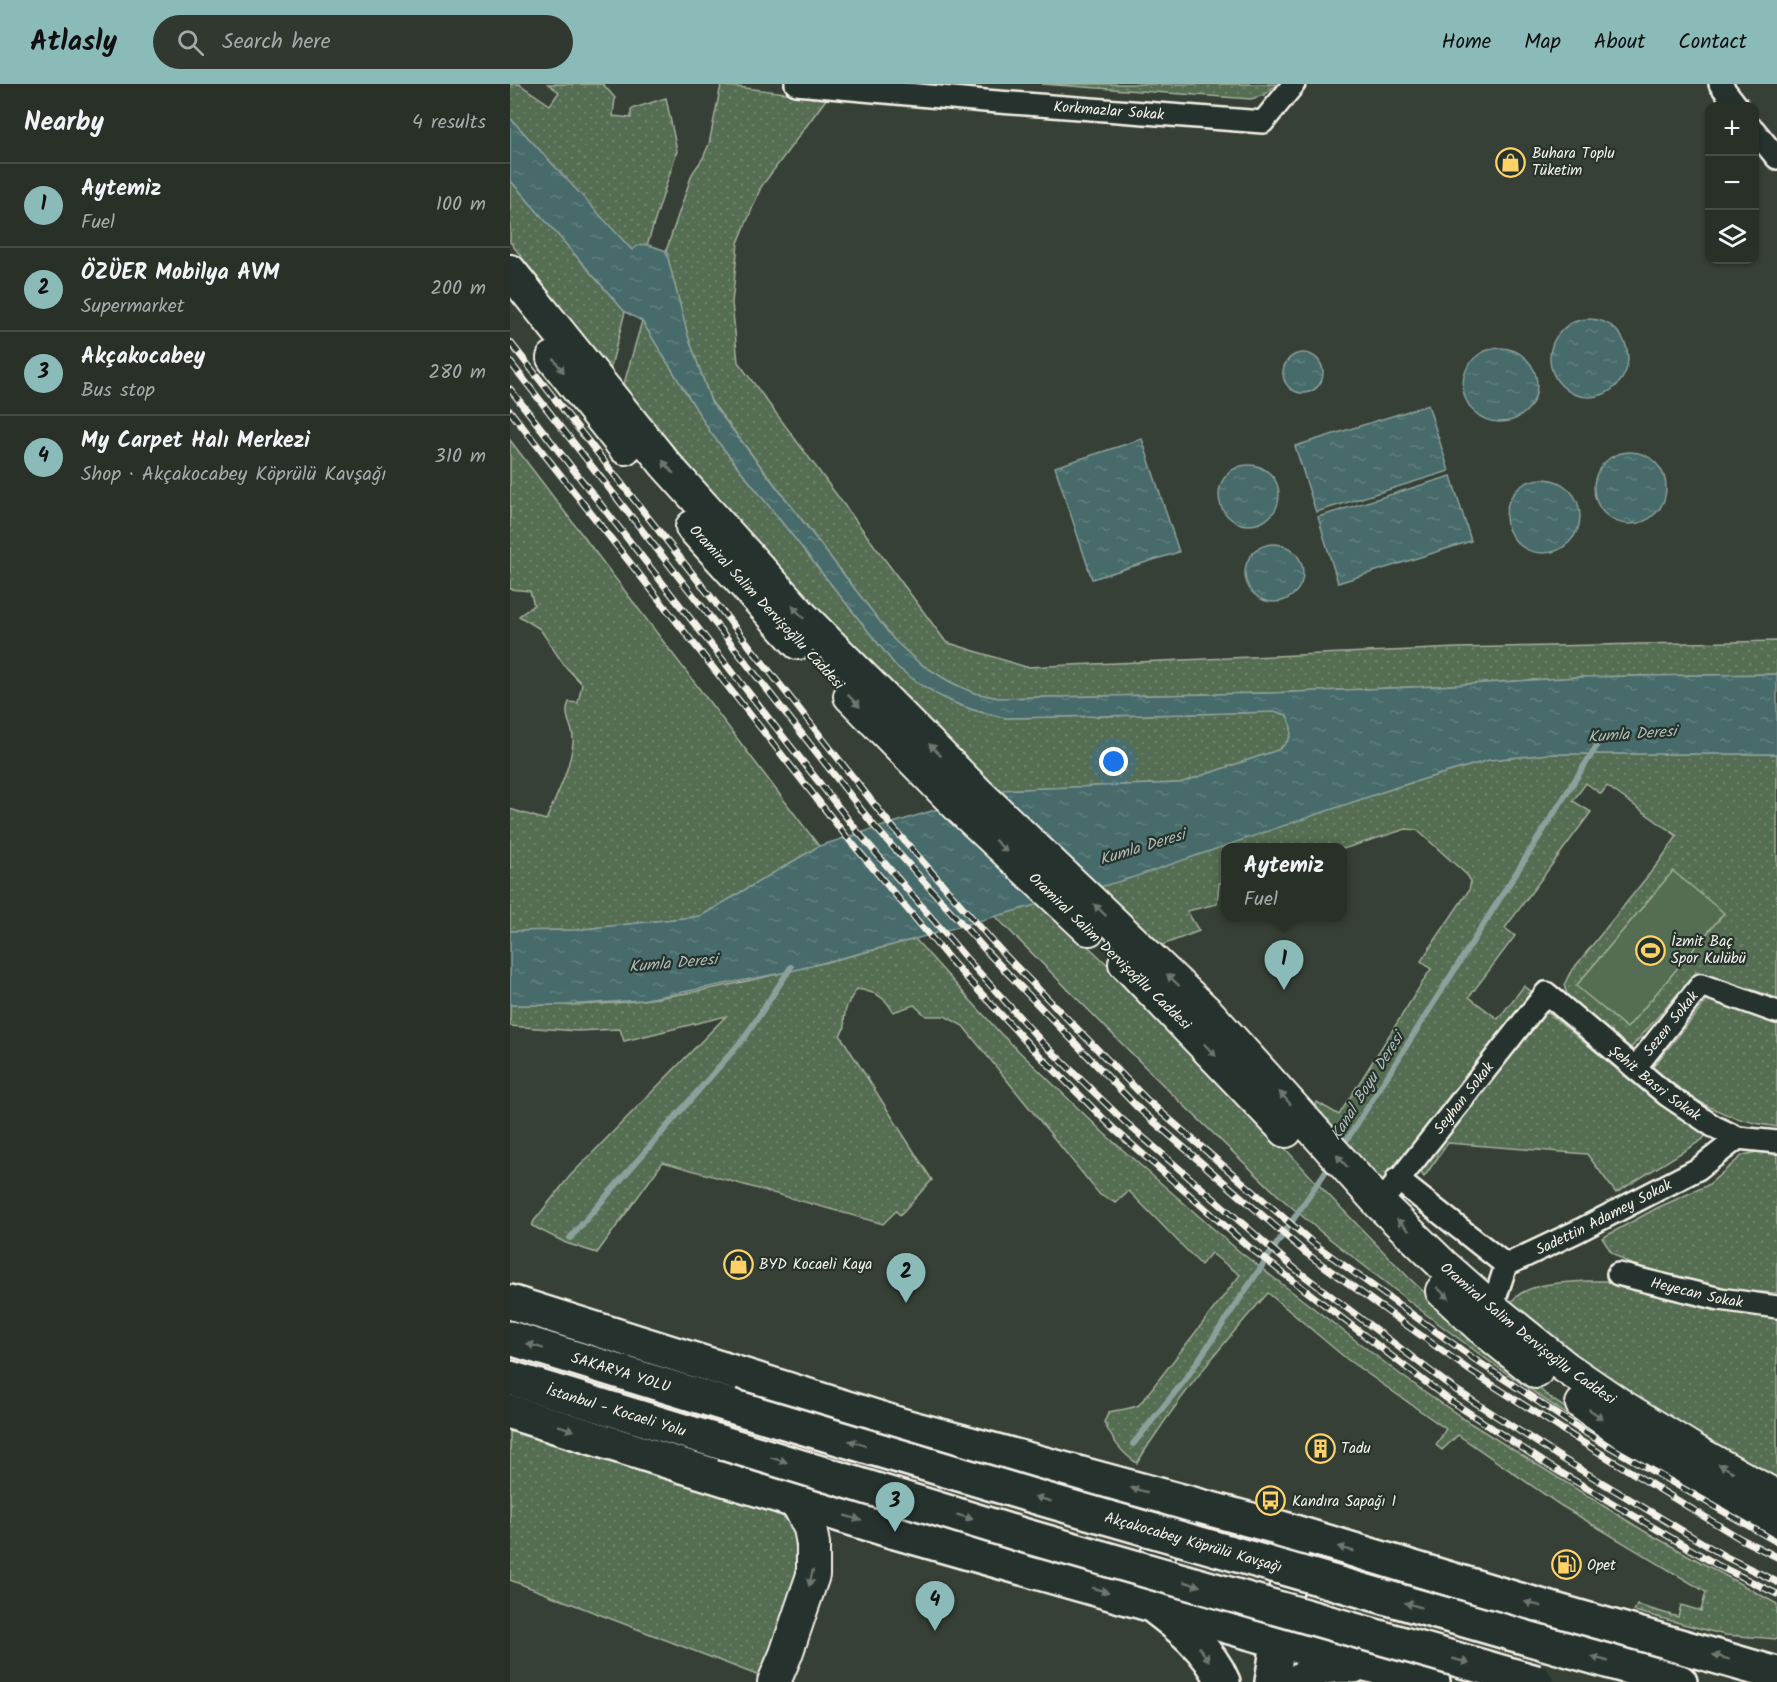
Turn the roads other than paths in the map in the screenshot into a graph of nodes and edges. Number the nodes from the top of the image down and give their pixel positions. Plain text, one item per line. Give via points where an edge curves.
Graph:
1 (796, 84) edge
2 (1294, 84) edge
3 (1720, 84) edge
4 (1734, 102) edge
5 (1759, 135) edge
6 (1777, 158) edge
7 (510, 271) edge
8 (510, 303) edge
9 (968, 799) junction
10 (1133, 957) junction
11 (1546, 993) joint
12 (1777, 1012) edge
13 (1635, 1068) junction
14 (1306, 1137) junction
15 (1737, 1138) junction
16 (1777, 1142) edge
17 (1376, 1196) junction
18 (1506, 1265) junction
19 (1618, 1274) dead end
20 (510, 1302) edge
21 (1777, 1306) edge
22 (1492, 1308) junction
23 (510, 1338) edge
24 (513, 1380) edge
25 (732, 1406) joint
26 (510, 1412) edge
27 (1070, 1472) junction
28 (1777, 1497) edge
29 (796, 1502) junction
30 (1192, 1504) junction
31 (1777, 1523) edge
32 (1281, 1528) junction
33 (1398, 1564) junction
34 (1050, 1575) junction
35 (1149, 1603) junction
36 (1279, 1641) junction
37 (1383, 1668) junction
38 (1777, 1674) edge
39 (1668, 1679) edge
40 (774, 1682) edge
41 (1222, 1682) edge
42 (1272, 1682) edge
43 (1297, 1682) edge
44 (1433, 1682) edge
45 (1536, 1682) edge

1 - 2 street, Korkmazlar Sokak via 1263,122
3 - 4 street
5 - 6 street
9 -> 7 main road, Oramiral Salim Dervişoğllu Caddesi via 710,515
8 -> 9 main road, Oramiral Salim Dervişoğllu Caddesi via 648,478 811,657
9 - 10 main road, Oramiral Salim Dervişoğllu Caddesi
10 -> 14 main road, Oramiral Salim Dervişoğllu Caddesi via 1243,1085
14 -> 10 main road, Oramiral Salim Dervişoğllu Caddesi via 1257,1067 1209,1014
11 - 13 street, Şehit Basri Sokak
11 - 17 street, Seyhan Sokak
12 - 13 street, Sezen Sokak via 1701,986
13 - 15 street, Şehit Basri Sokak via 1667,1095
14 - 17 main road, Oramiral Salim Dervişoğllu Caddesi
15 - 16 street, Şehit Basri Sokak
15 - 18 street, Sadettin Adamey Sokak via 1698,1169
17 - 18 street
22 -> 17 main road, Oramiral Salim Dervişoğllu Caddesi via 1443,1265
17 -> 31 main road, Oramiral Salim Dervişoğllu Caddesi via 1478,1325 1553,1385 1635,1441
18 - 22 street
19 - 21 street, Heyecan Sokak via 1720,1299
20 - 27 highway via 904,1426
28 -> 22 main road, Oramiral Salim Dervişoğllu Caddesi via 1625,1408 1565,1367
25 -> 23 highway, SAKARYA YOLU
24 -> 45 highway, İstanbul - Kocaeli Yolu, bridge via 1022,1535
39 -> 25 highway, Akçakocabey Köprülü Kavşağı, bridge
26 -> 29 highway
30 -> 27 highway
27 - 34 highway via 1078,1489 1081,1523 1070,1555
29 -> 34 highway
29 -> 40 main road via 810,1528 813,1575
30 - 32 highway
30 - 35 highway via 1176,1519 1159,1547
33 -> 32 highway
32 - 36 highway via 1292,1550
33 - 37 highway via 1380,1580 1363,1614 1365,1642
38 -> 33 highway
34 -> 35 highway
35 - 36 highway
35 -> 41 highway via 1202,1649
36 - 37 highway
36 - 42 highway
37 - 43 highway via 1333,1664
37 - 44 highway

